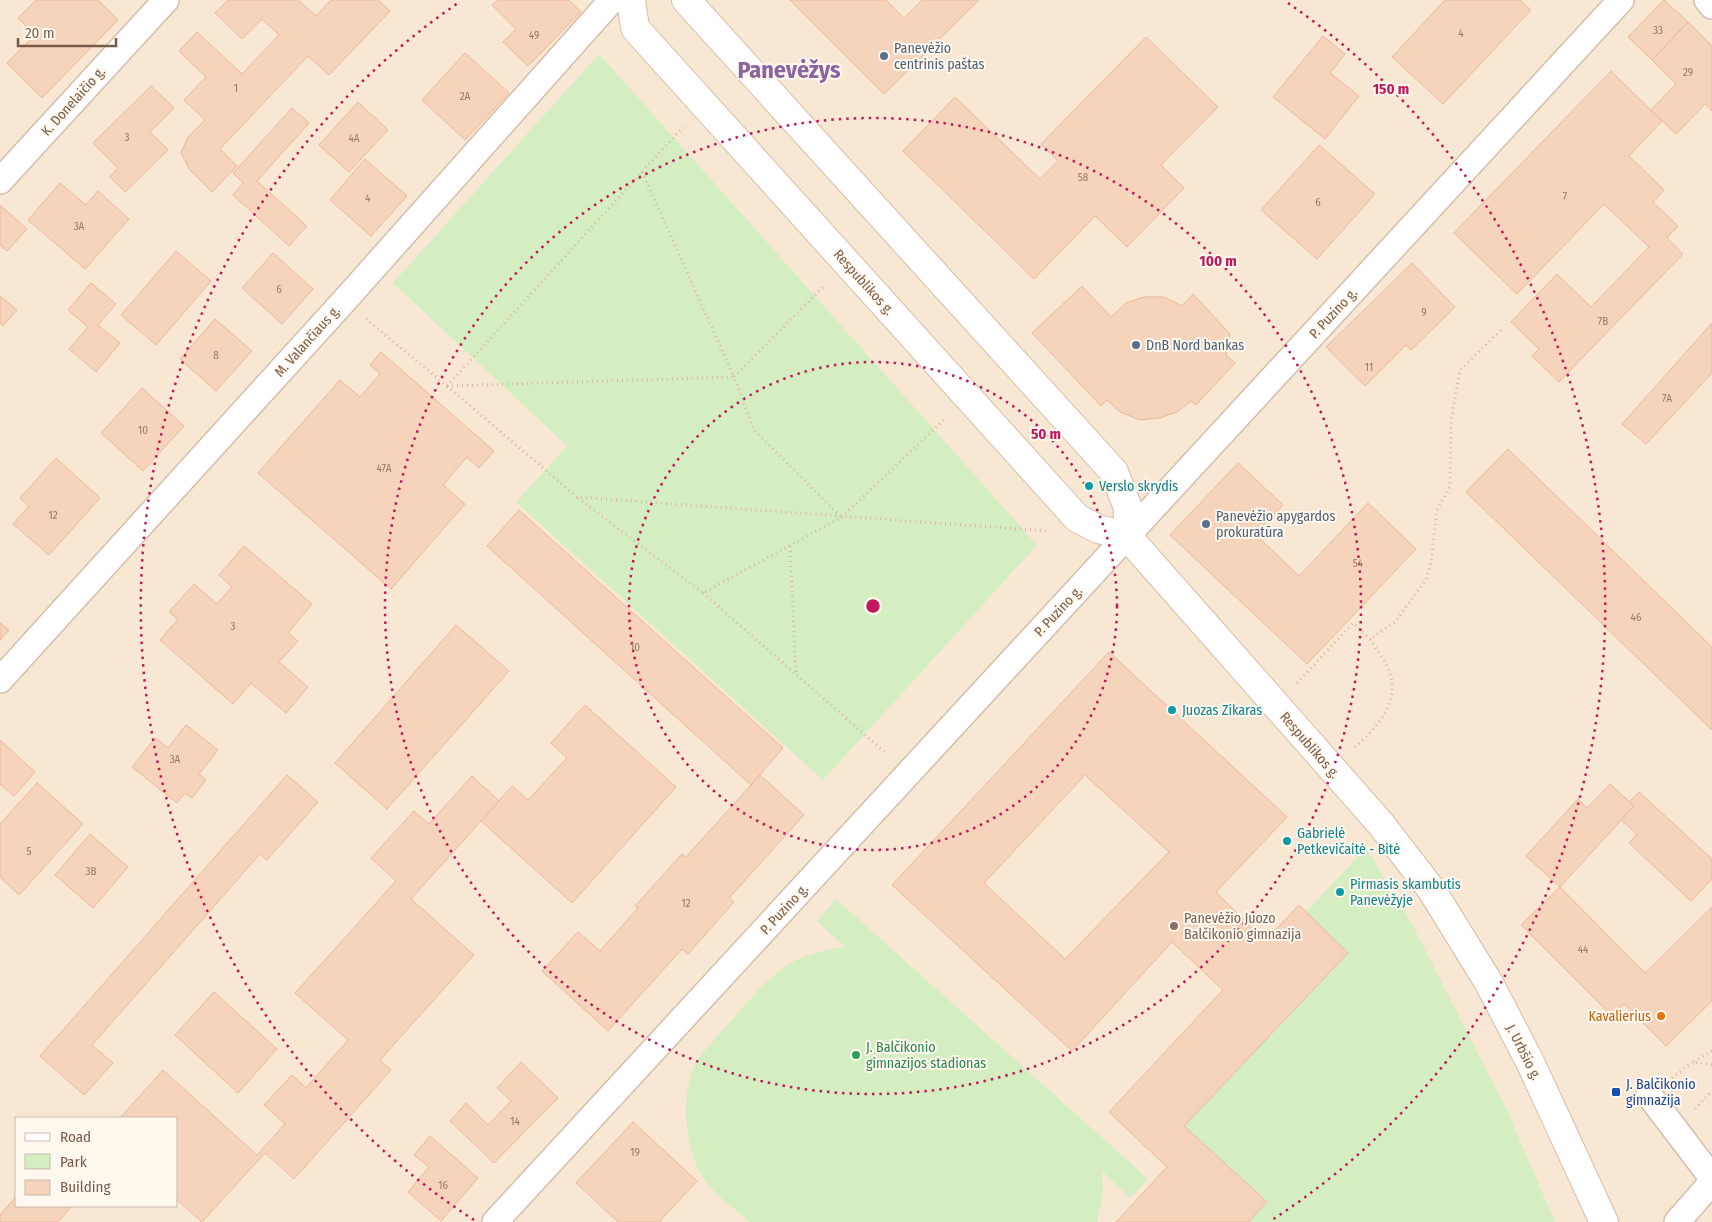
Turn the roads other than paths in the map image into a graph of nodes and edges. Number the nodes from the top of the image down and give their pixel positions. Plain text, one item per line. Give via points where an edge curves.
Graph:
1 (166, 0) edge
2 (612, 0) edge
3 (631, 0) edge
4 (686, 0) edge
5 (1621, 0) edge
6 (1707, 0) edge
7 (1712, 6) edge
8 (0, 181) edge
9 (1127, 536) junction
10 (0, 680) edge
11 (1431, 889) joint
12 (1649, 1095) dead end
13 (1712, 1178) edge
14 (1712, 1182) edge
15 (495, 1222) edge
16 (1604, 1222) edge
17 (1677, 1222) edge

1 - 8 street, K. Donelaičio g.
2 - 10 street, M. Valančiaus g.
3 - 9 main road, Respublikos g. via 635,28 1077,518 1098,529
4 - 9 main road via 1114,472 1128,508
5 - 9 street, P. Puzino g.
6 - 7 street
9 - 11 main road, Respublikos g. via 1380,823
9 - 15 street, P. Puzino g.
11 - 16 main road, J. Urbšio g. via 1489,983 1527,1056
12 - 13 street
14 - 17 street

